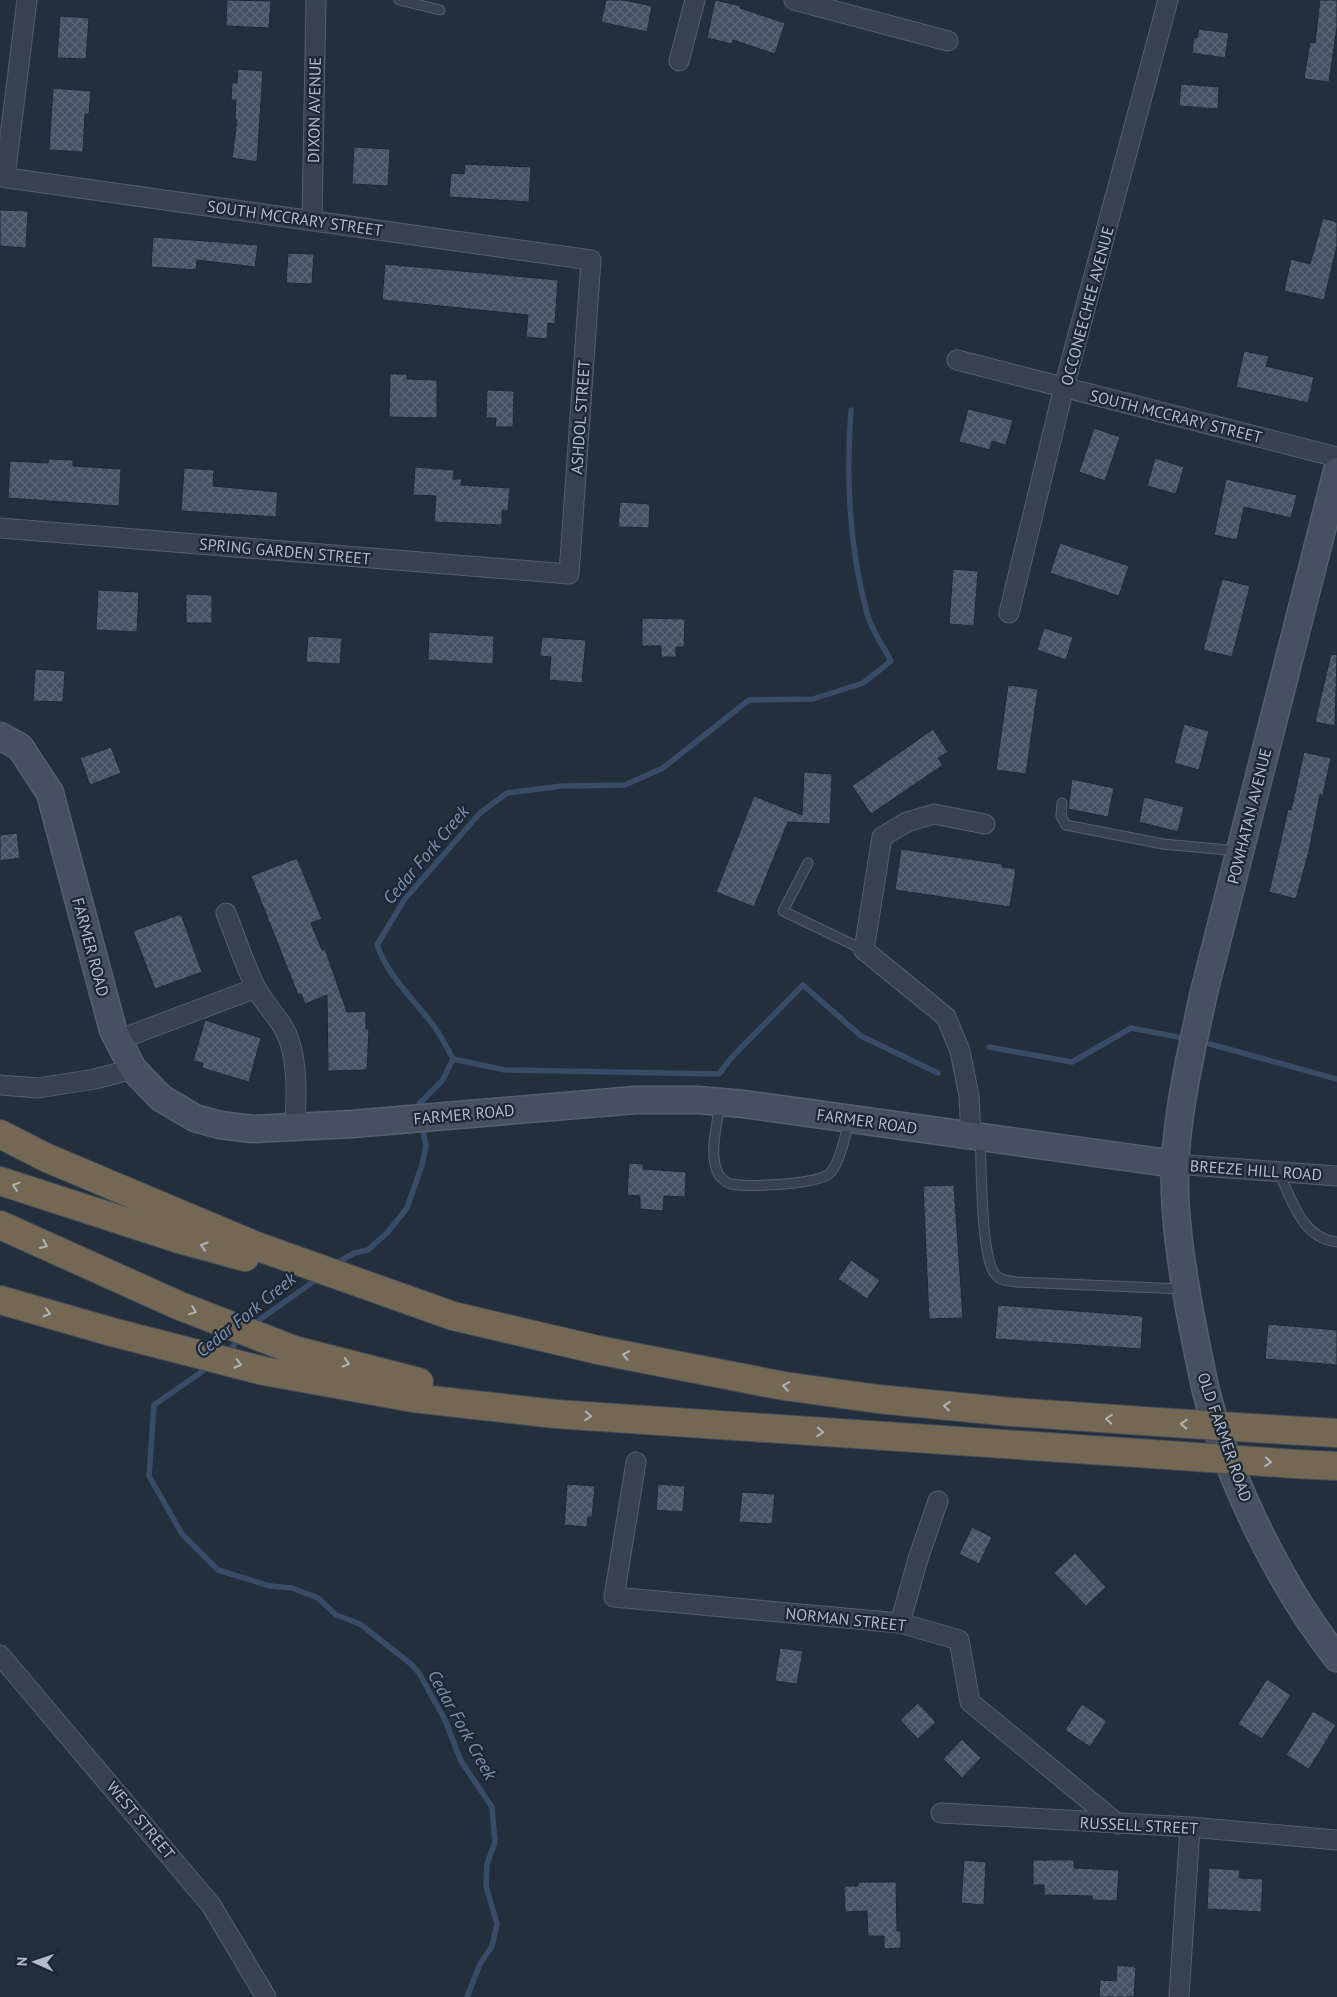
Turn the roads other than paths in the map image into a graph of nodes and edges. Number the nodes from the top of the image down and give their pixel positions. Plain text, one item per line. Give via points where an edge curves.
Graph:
1 (27, 0) edge
2 (316, 0) edge
3 (399, 0) edge
4 (695, 0) edge
5 (794, 0) edge
6 (1168, 0) edge
7 (440, 10) dead end
8 (948, 41) dead end
9 (679, 61) dead end
10 (3, 177) edge
11 (312, 219) junction
12 (591, 260) joint
13 (957, 360) dead end
14 (1064, 387) junction
15 (1337, 457) edge
16 (1337, 471) edge
17 (0, 528) edge
18 (569, 574) joint
19 (1009, 613) dead end
20 (0, 736) edge
21 (1062, 803) dead end
22 (985, 824) dead end
23 (1240, 851) junction
24 (808, 863) dead end
25 (226, 913) dead end
26 (864, 950) junction
27 (256, 988) junction
28 (118, 1040) junction
29 (134, 1069) junction
30 (0, 1085) edge
31 (720, 1102) junction
32 (850, 1119) junction
33 (295, 1127) junction
34 (0, 1134) edge
35 (976, 1136) junction
36 (1176, 1164) junction
37 (1278, 1171) junction
38 (1337, 1176) edge
39 (0, 1181) edge
40 (0, 1224) edge
41 (1337, 1242) edge
42 (1185, 1289) junction
43 (0, 1300) edge
44 (454, 1316) junction
45 (556, 1414) junction
46 (1337, 1433) edge
47 (636, 1462) dead end
48 (1337, 1466) edge
49 (938, 1501) dead end
50 (900, 1623) junction
51 (1, 1657) edge
52 (1337, 1658) edge
53 (941, 1813) dead end
54 (1118, 1824) junction
55 (1190, 1827) junction
56 (1337, 1840) edge
57 (266, 1997) edge
58 (1179, 1997) edge

1 - 10 street
2 - 11 street, DIXON AVENUE
3 - 7 lane
4 - 9 street
5 - 8 street
6 - 14 street, OCCONEECHEE AVENUE
10 - 11 street, SOUTH MCCRARY STREET
11 - 12 street, SOUTH MCCRARY STREET
12 - 18 street, ASHDOL STREET
13 - 14 street, SOUTH MCCRARY STREET
14 - 15 street, SOUTH MCCRARY STREET
14 - 19 street, OCCONEECHEE AVENUE
16 - 23 street, POWHATAN AVENUE
17 - 18 street, SPRING GARDEN STREET
20 - 28 street, FARMER ROAD via 20,747 50,793
21 - 23 lane via 1061,816 1066,825 1163,844
22 - 26 street via 934,814 907,822 882,837
23 - 36 street, POWHATAN AVENUE via 1189,1065
24 - 26 lane via 784,911
25 - 27 street
26 - 35 street via 946,1016 960,1051
27 - 28 street
27 - 33 street via 282,1023 291,1043 296,1094
28 - 29 street, FARMER ROAD
29 - 30 street via 38,1088
29 - 33 street, FARMER ROAD via 161,1098 195,1118 252,1129
31 - 32 street, FARMER ROAD
31 - 32 lane via 716,1166 720,1177 729,1184 796,1184 818,1180 831,1172
31 - 33 street, FARMER ROAD via 636,1100
32 - 35 street, FARMER ROAD
34 - 44 highway via 47,1158 256,1246
35 - 36 street, FARMER ROAD
35 - 42 lane via 986,1252 996,1276 1017,1282
36 - 37 street, BREEZE HILL ROAD
36 - 42 street, OLD FARMER ROAD via 1180,1263
37 - 38 street, BREEZE HILL ROAD
37 - 41 lane via 1304,1226 1316,1237
44 -> 39 highway via 178,1239
40 -> 45 highway via 180,1306 294,1350
42 - 52 street, OLD FARMER ROAD via 1208,1397 1240,1492 1303,1609
43 -> 45 highway via 264,1371 413,1398
46 -> 44 highway, bridge via 992,1410 878,1399 784,1386 598,1350
45 -> 48 highway, bridge
47 - 50 street, NORMAN STREET via 614,1597
49 - 50 street
50 - 54 street, NORMAN STREET via 959,1640 970,1702
51 - 57 street, WEST STREET via 211,1905
53 - 54 street, RUSSELL STREET
54 - 55 street, RUSSELL STREET
55 - 56 street, RUSSELL STREET
55 - 58 street

